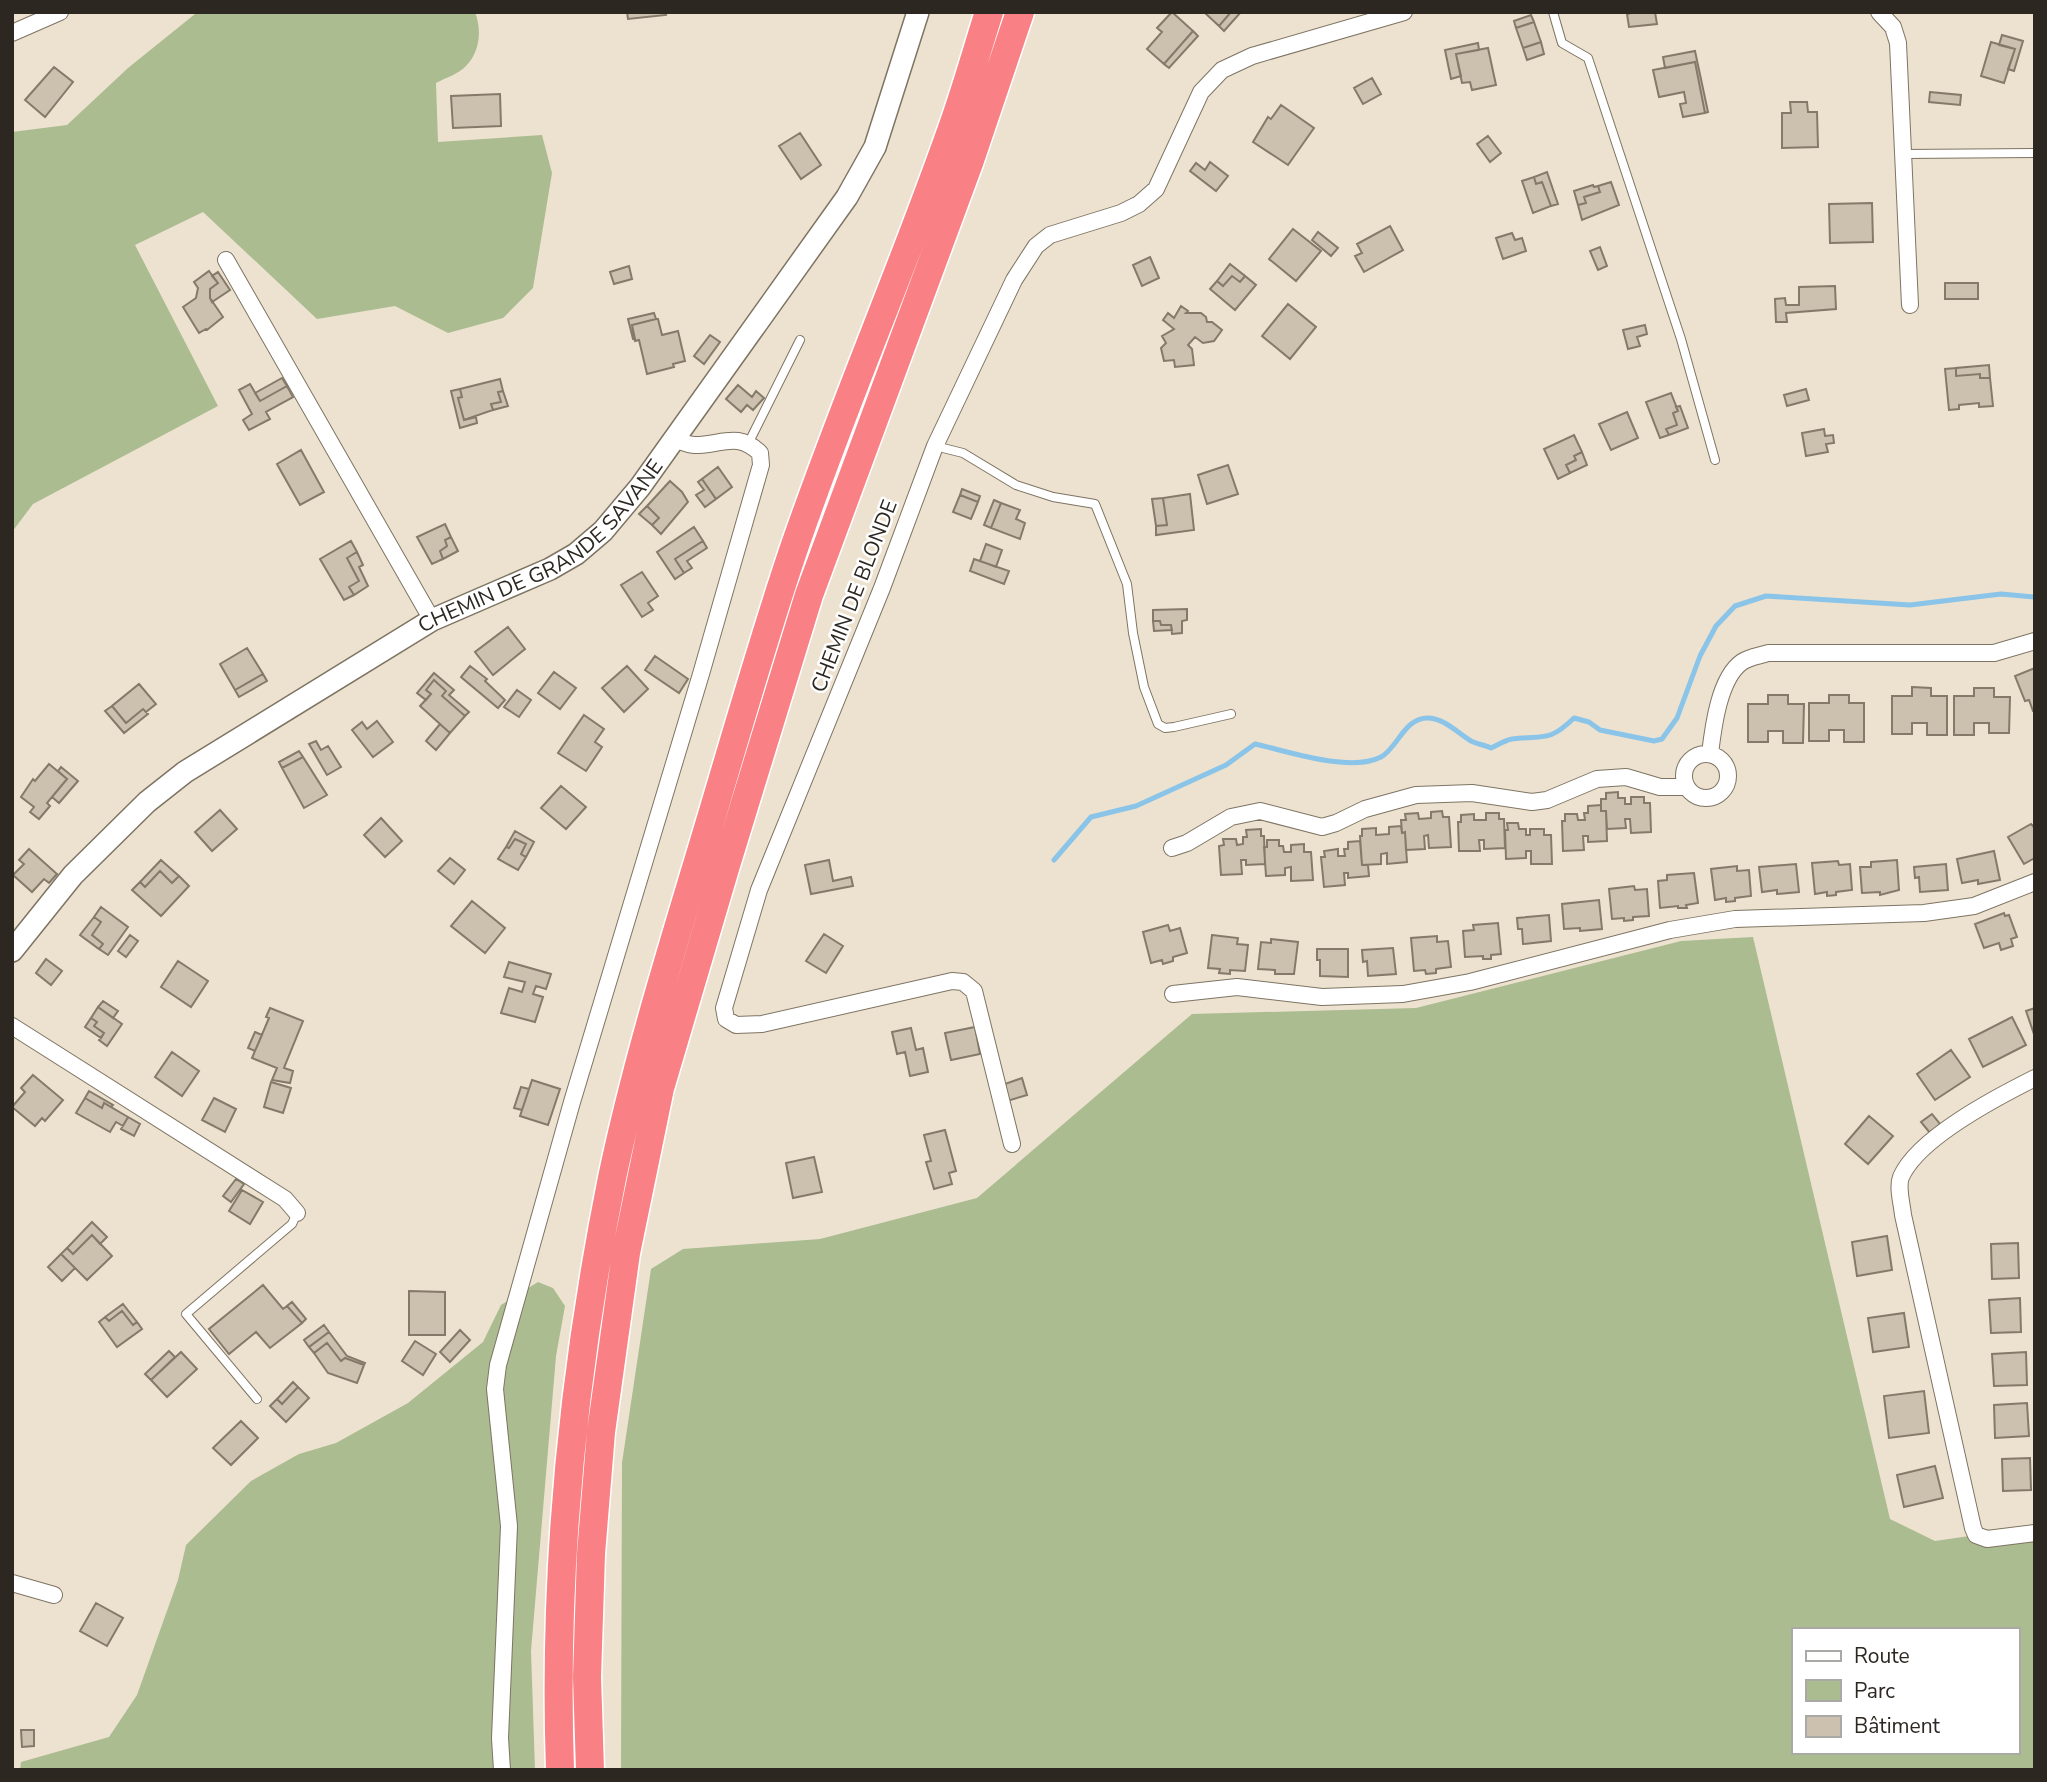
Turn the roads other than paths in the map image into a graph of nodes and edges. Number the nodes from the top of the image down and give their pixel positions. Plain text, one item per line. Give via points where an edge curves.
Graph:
1 (60, 12) edge
2 (918, 12) edge
3 (989, 12) edge
4 (1020, 12) edge
5 (1404, 12) edge
6 (1553, 12) edge
7 (1880, 12) edge
8 (12, 33) edge
9 (2035, 153) edge
10 (1904, 154) junction
11 (226, 260) dead end
12 (1910, 305) dead end
13 (800, 340) dead end
14 (673, 439) junction
15 (749, 442) junction
16 (935, 446) junction
17 (1715, 460) dead end
18 (432, 620) junction
19 (2035, 641) edge
20 (1231, 714) dead end
21 (1710, 754) junction
22 (1686, 786) junction
23 (1172, 848) dead end
24 (2035, 882) edge
25 (12, 951) edge
26 (1173, 993) dead end
27 (12, 1026) edge
28 (2035, 1079) edge
29 (1012, 1144) dead end
30 (297, 1213) joint
31 (257, 1399) dead end
32 (2035, 1533) edge
33 (12, 1583) edge
34 (54, 1595) dead end
35 (502, 1770) edge
36 (561, 1770) edge
37 (590, 1770) edge

1 - 8 street
2 - 14 street, CHEMIN DE GRANDE SAVANE via 875,147 847,197
3 - 36 highway via 957,116 793,553 663,978 616,1163 588,1312 574,1419 561,1574
4 - 37 highway via 809,595 660,1088 626,1253 601,1432 591,1554
5 - 16 street, CHEMIN DE BLONDE via 1252,55 1222,70 1201,92 1156,189 1121,213 1050,235 1036,246 1014,280
6 - 17 lane via 1562,43 1588,58 1681,339
7 - 10 street via 1893,27 1898,43
9 - 10 lane
10 - 12 street
11 - 18 street
13 - 15 lane
14 - 15 street via 694,445
14 - 18 street, CHEMIN DE GRANDE SAVANE via 603,531 576,554
15 - 35 street via 760,453 758,478 572,1102 499,1365 495,1389 509,1526
16 - 20 lane via 963,453 1016,485 1095,504 1128,584 1144,687 1158,724 1174,727
16 - 29 street, CHEMIN DE BLONDE via 759,890 724,1008 726,1019 736,1025 762,1024 963,982 974,991
18 - 25 street, CHEMIN DE GRANDE SAVANE via 186,772 147,802 73,875
19 - 21 street via 1994,653 1768,653 1743,660 1724,688
21 - 22 street via 1696,756 1686,766
21 - 22 street via 1727,768 1724,790 1704,799
22 - 23 street via 1660,786 1626,777 1597,779 1532,802 1472,793 1416,795 1322,827 1260,811 1231,817
24 - 26 street via 1974,905 1924,913 1735,919 1670,930 1470,982 1403,993 1322,997 1237,987
27 - 30 street via 285,1199
28 - 32 street via 1992,1099 1930,1143 1911,1160 1900,1180 1903,1215 1973,1528 1976,1535 1987,1539
30 - 31 lane via 292,1224 186,1314
33 - 34 street

